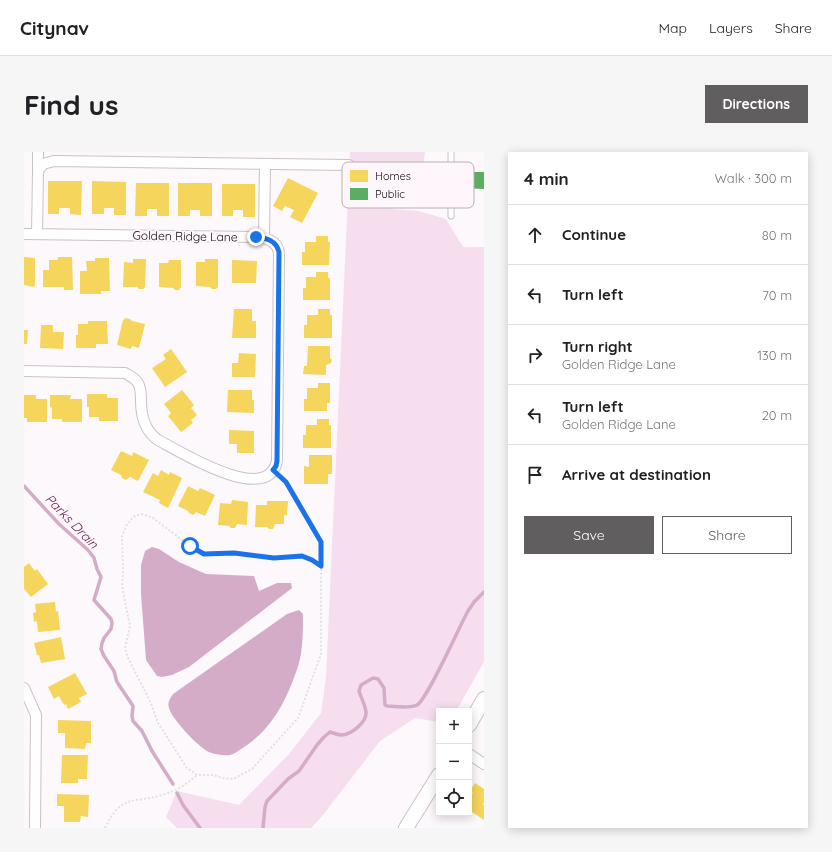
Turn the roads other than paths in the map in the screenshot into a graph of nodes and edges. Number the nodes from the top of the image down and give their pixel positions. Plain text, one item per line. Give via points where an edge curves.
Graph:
1 (38, 152) edge
2 (452, 152) edge
3 (452, 162) edge
4 (265, 164) junction
5 (342, 165) edge
6 (38, 171) junction
7 (451, 208) edge
8 (451, 216) dead end
9 (24, 234) edge
10 (38, 234) junction
11 (264, 238) junction
12 (24, 372) edge
13 (24, 688) edge
14 (484, 699) edge
15 (472, 720) edge
16 (472, 756) edge
17 (484, 764) edge
18 (436, 780) edge
19 (35, 828) edge
20 (406, 828) edge

1 - 6 street
2 - 3 lane
4 - 5 street
4 - 6 street via 54,161 43,164
4 - 11 street
6 - 10 street
7 - 8 lane
9 - 10 street, Golden Ridge Lane
10 - 11 street, Golden Ridge Lane
11 - 12 street via 276,245 279,255 277,461 270,473 252,479 232,476 154,437 147,429 142,416 138,383 125,373
13 - 19 street via 36,714
14 - 15 main road
16 - 17 street
18 - 20 main road

